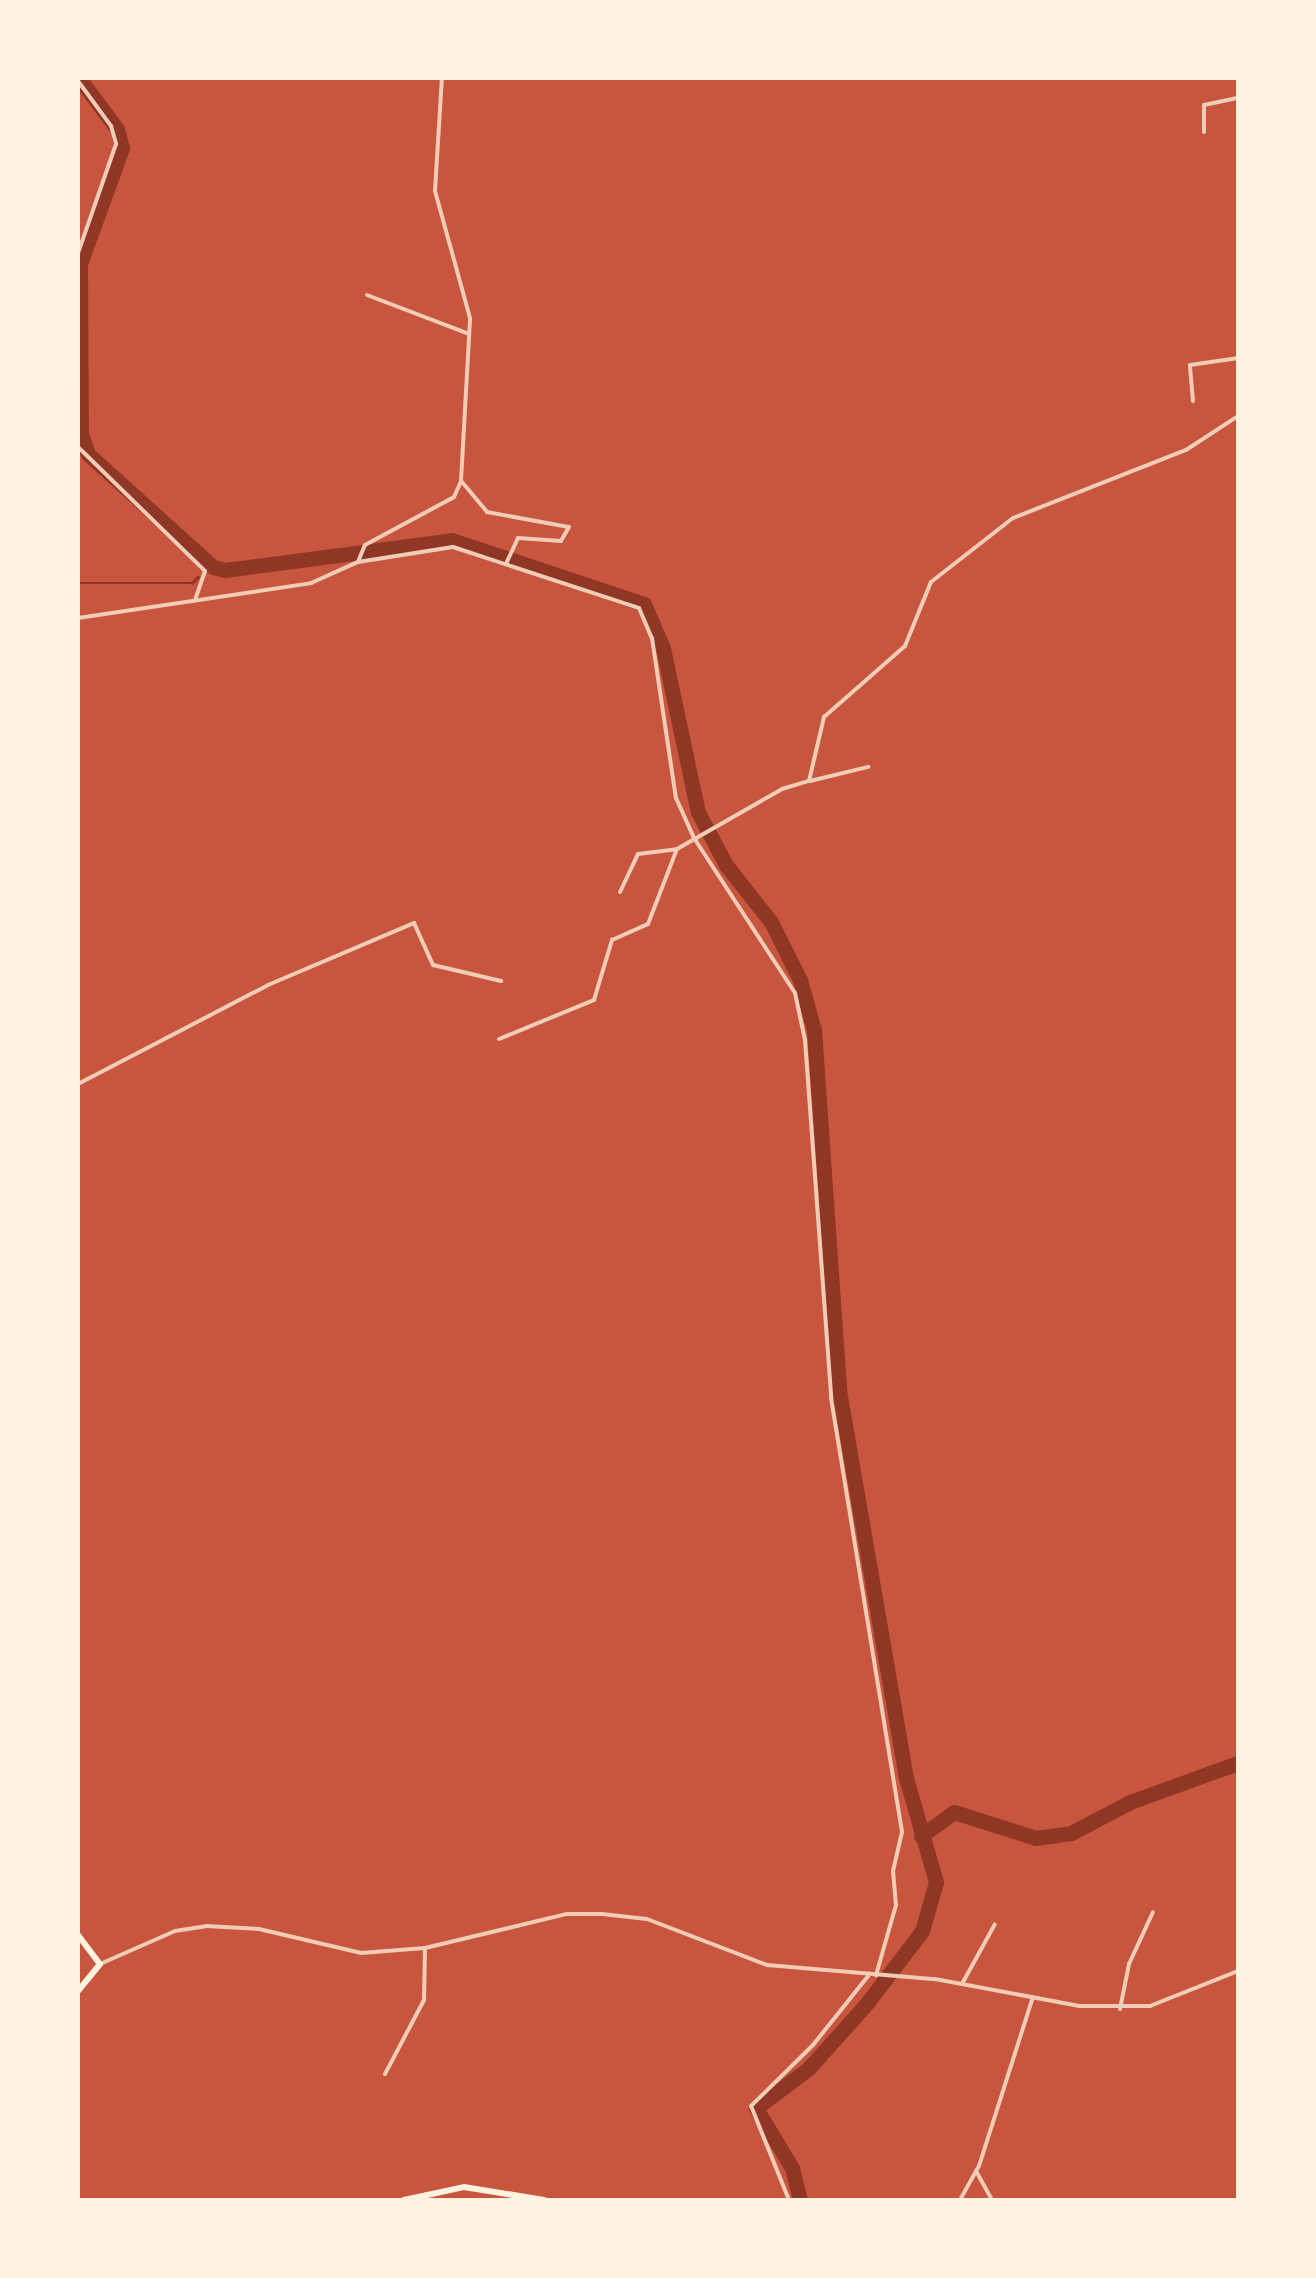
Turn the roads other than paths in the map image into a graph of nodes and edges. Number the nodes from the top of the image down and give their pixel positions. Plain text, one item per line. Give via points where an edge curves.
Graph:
1 (442, 78) edge
2 (78, 81) edge
3 (1238, 98) edge
4 (1204, 132) dead end
5 (78, 253) edge
6 (367, 295) dead end
7 (469, 334) junction
8 (1238, 358) edge
9 (1193, 401) dead end
10 (1238, 416) edge
11 (78, 447) edge
12 (461, 481) junction
13 (360, 556) junction
14 (506, 564) junction
15 (195, 600) junction
16 (78, 618) edge
17 (868, 767) dead end
18 (810, 781) junction
19 (694, 838) junction
20 (677, 850) junction
21 (620, 892) dead end
22 (501, 981) dead end
23 (499, 1040) dead end
24 (78, 1084) edge
25 (1153, 1912) dead end
26 (996, 1924) dead end
27 (78, 1935) edge
28 (424, 1948) junction
29 (100, 1964) junction
30 (1238, 1971) edge
31 (878, 1975) junction
32 (868, 1976) junction
33 (962, 1984) junction
34 (78, 1990) edge
35 (1032, 1997) junction
36 (1120, 2009) junction
37 (384, 2074) dead end
38 (976, 2170) junction
39 (404, 2200) edge
40 (544, 2200) edge
41 (789, 2200) edge
42 (960, 2200) edge
43 (992, 2200) edge

1 - 7 street via 435,192 469,307
2 - 5 street via 111,126 116,144
3 - 4 street via 1204,105
6 - 7 street
7 - 12 street
8 - 9 street via 1190,365
10 - 18 street via 1186,450 1022,513 931,582 905,646 824,716
11 - 15 street via 204,569
12 - 13 street via 450,502
12 - 14 street via 487,512 568,527 564,540 521,537
13 - 14 street via 446,547
13 - 15 street via 265,594
14 - 19 street via 632,604 644,615 673,786
15 - 16 street
17 - 18 street
18 - 19 street
19 - 20 street
19 - 31 street via 780,962 801,1015 831,1398 902,1832 893,1871 896,1904
20 - 21 street via 638,854
20 - 23 street via 648,924 610,943 594,1000
22 - 24 street via 433,965 422,928 414,923 268,985
25 - 36 street via 1129,1964
26 - 33 street
27 - 29 main road
28 - 29 street via 346,1952 259,1930 206,1926 175,1931
28 - 32 street via 567,1914 615,1914 767,1965
28 - 37 street via 424,2000
29 - 34 main road
30 - 36 street via 1150,2006
31 - 32 street
31 - 33 street
32 - 41 street via 751,2106
33 - 35 street
35 - 36 street
35 - 38 street
38 - 42 street
38 - 43 street
39 - 40 main road via 464,2187

